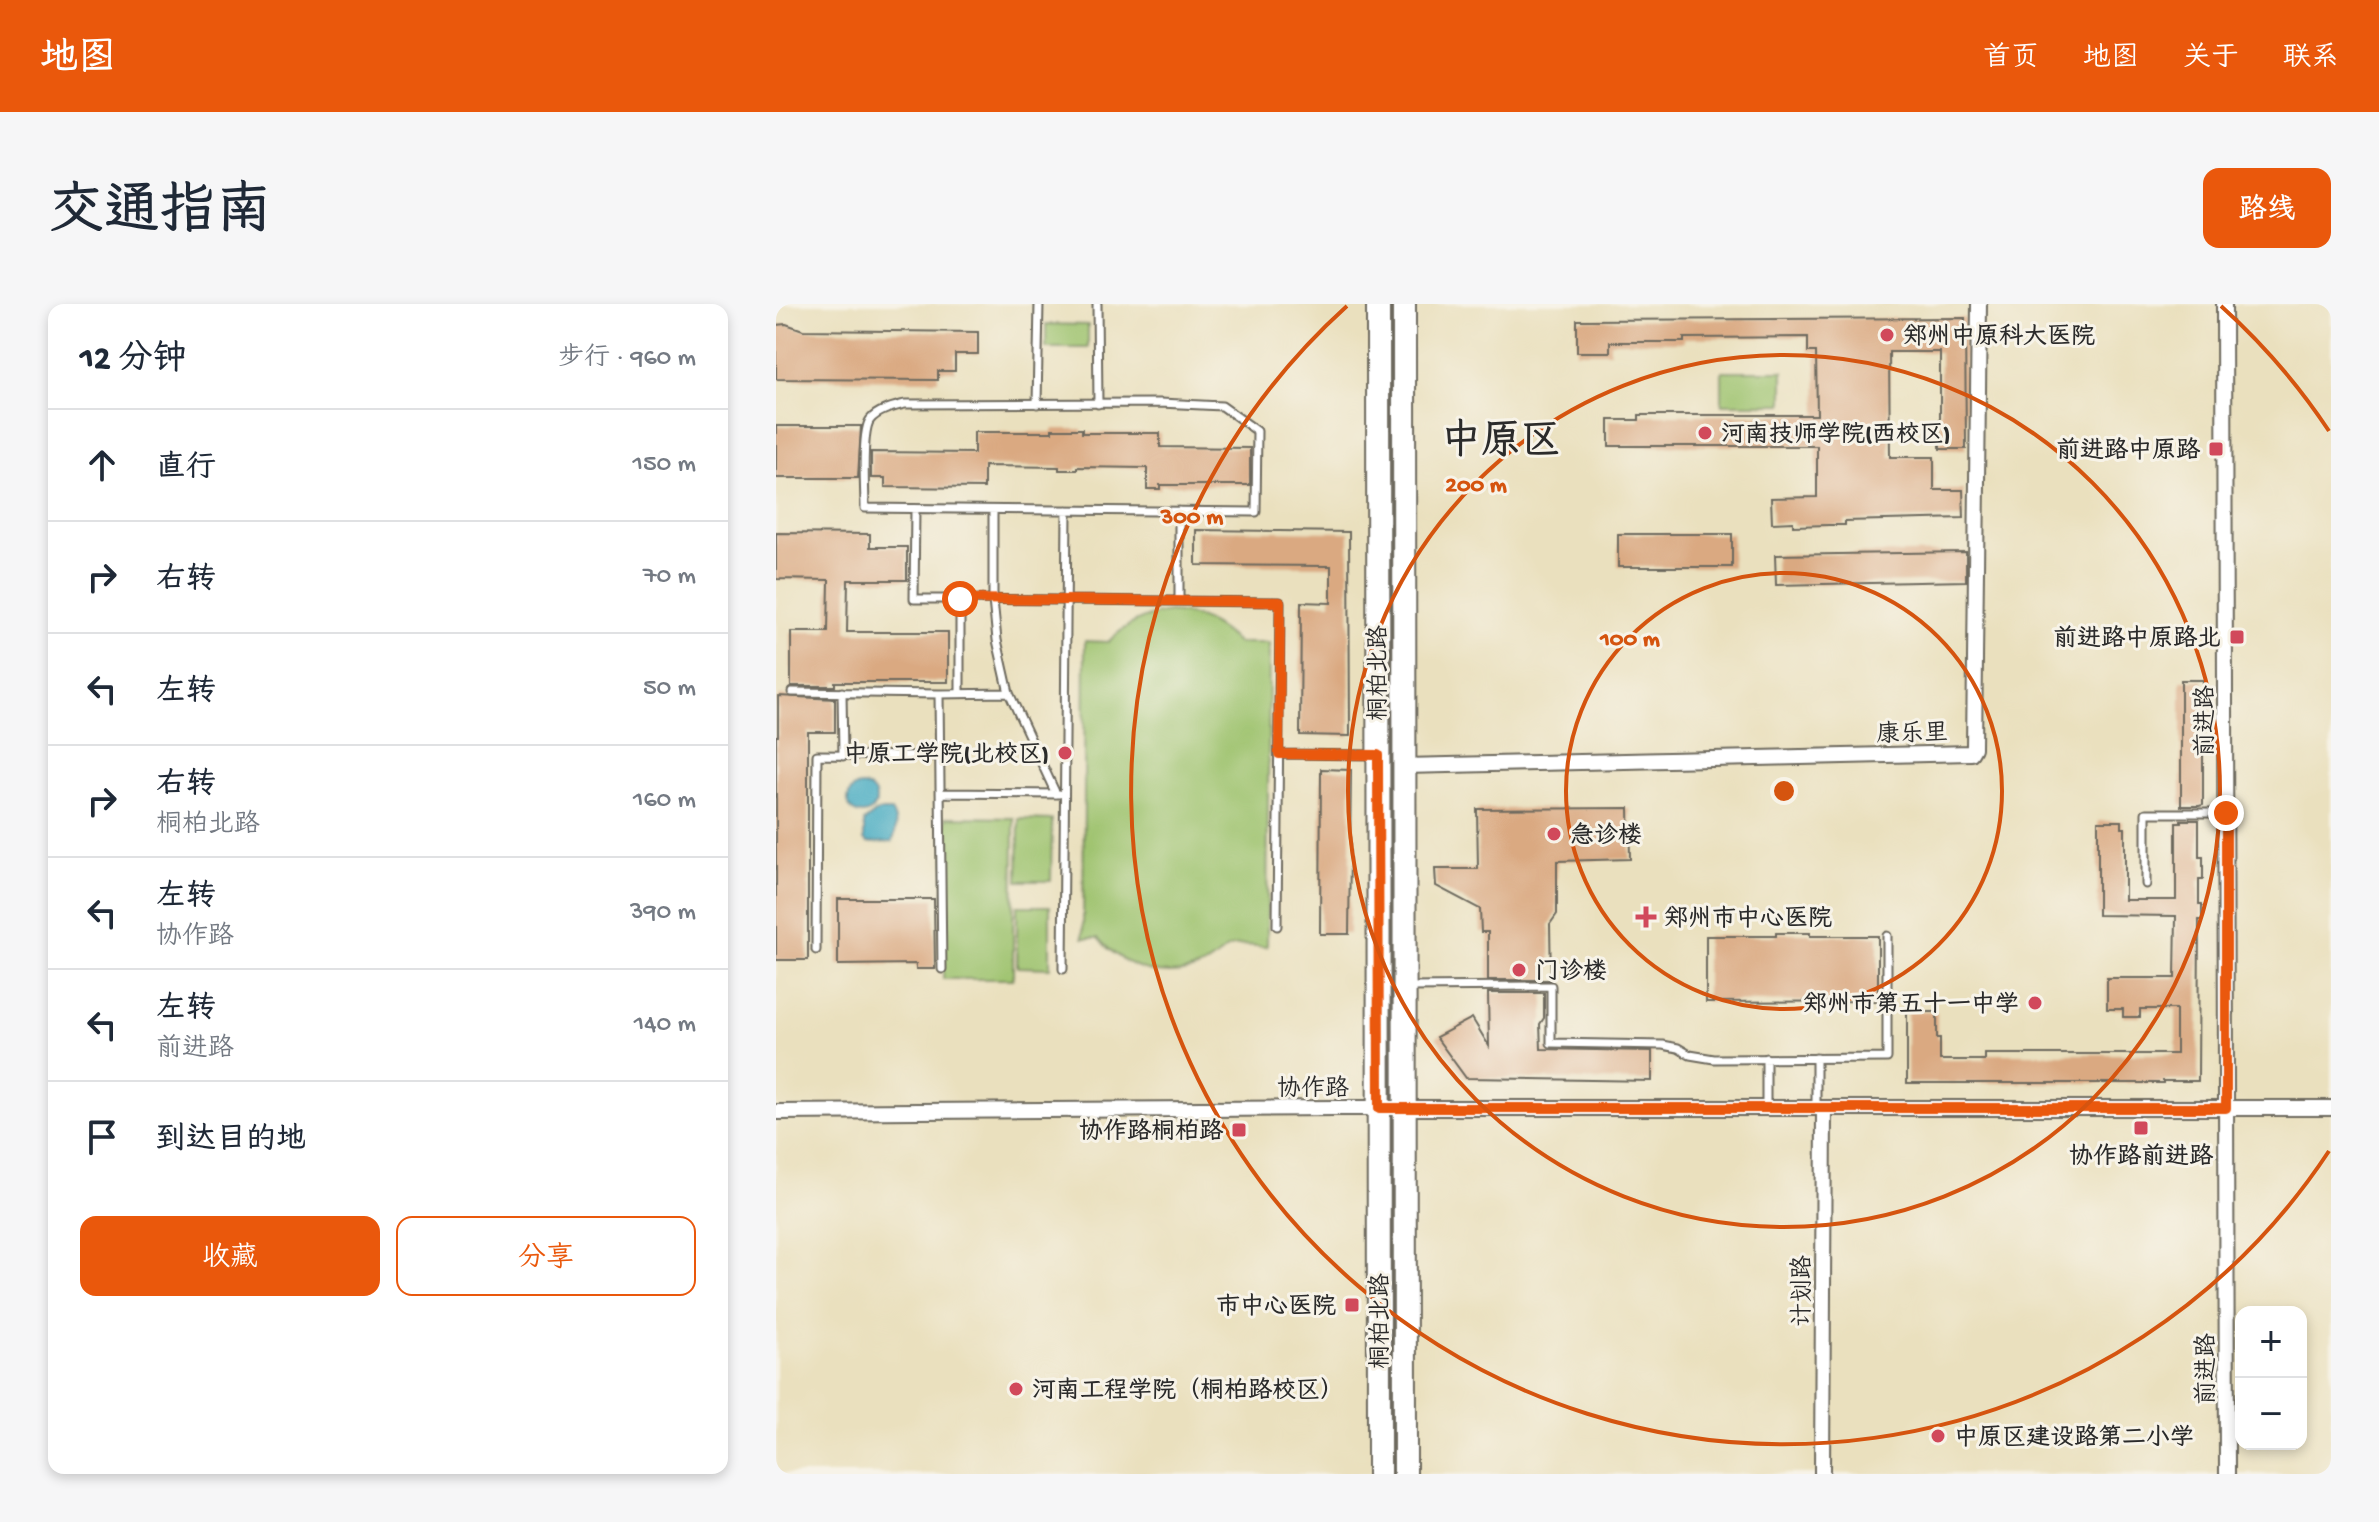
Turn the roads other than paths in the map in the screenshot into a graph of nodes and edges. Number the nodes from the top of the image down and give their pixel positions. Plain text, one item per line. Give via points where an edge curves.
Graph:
1 (1039, 304) edge
2 (1097, 304) edge
3 (1378, 304) edge
4 (1404, 304) edge
5 (1979, 304) edge
6 (2224, 304) edge
7 (1037, 404) junction
8 (1098, 404) junction
9 (915, 509) junction
10 (993, 510) junction
11 (1067, 510) junction
12 (1179, 511) junction
13 (960, 599) junction
14 (993, 600) junction
15 (1066, 600) junction
16 (1179, 601) junction
17 (792, 692) dead end
18 (842, 692) junction
19 (960, 693) junction
20 (1009, 693) junction
21 (939, 694) junction
22 (1279, 754) junction
23 (1378, 755) junction
24 (843, 756) junction
25 (939, 756) junction
26 (1404, 766) junction
27 (940, 793) junction
28 (1060, 794) junction
29 (2226, 813) junction
30 (2146, 884) dead end
31 (1277, 926) dead end
32 (1887, 936) dead end
33 (816, 950) dead end
34 (942, 969) dead end
35 (1063, 969) dead end
36 (1404, 987) junction
37 (1766, 1058) junction
38 (1816, 1058) junction
39 (1379, 1108) junction
40 (1404, 1108) junction
41 (1766, 1108) junction
42 (1820, 1108) junction
43 (2226, 1108) junction
44 (2331, 1108) edge
45 (776, 1112) edge
46 (1379, 1474) edge
47 (1405, 1474) edge
48 (1822, 1474) edge
49 (2227, 1474) edge

1 - 7 lane
2 - 8 lane
3 - 23 main road, 桐柏北路
4 - 26 main road, 桐柏北路
5 - 26 street, 康乐里 via 1971,753
6 - 29 street, 前进路
7 - 8 lane
7 - 9 lane via 905,404 871,418 865,439 865,508
8 - 12 lane via 1222,406 1257,431 1256,512
9 - 10 lane
9 - 13 lane via 914,599
10 - 11 lane
10 - 14 lane
11 - 12 lane
11 - 15 lane
12 - 16 lane
13 - 14 lane
13 - 19 lane
14 - 15 lane
14 - 20 lane
15 - 16 lane
15 - 28 lane
16 - 22 lane via 1280,602
17 - 18 lane
18 - 21 lane
18 - 24 lane
19 - 20 lane
19 - 21 lane
20 - 28 lane
21 - 25 lane
22 - 23 lane
22 - 31 lane
23 - 39 main road, 桐柏北路
24 - 25 lane
24 - 33 lane via 817,755
25 - 27 lane
26 - 36 main road, 桐柏北路
27 - 28 lane
27 - 34 lane
28 - 35 lane
29 - 30 lane via 2146,813
29 - 43 street, 前进路
32 - 38 lane via 1887,1058
36 - 37 lane via 1551,986 1551,1043 1663,1045 1714,1059
36 - 40 main road, 桐柏北路
37 - 38 lane
37 - 41 lane
38 - 42 lane
39 - 40 street, 协作路
39 - 45 street, 协作路
39 - 46 main road, 桐柏北路
40 - 41 street, 协作路
40 - 47 main road, 桐柏北路
41 - 42 street, 协作路
42 - 43 street, 协作路
42 - 48 street, 计划路
43 - 44 street, 协作路
43 - 49 street, 前进路

